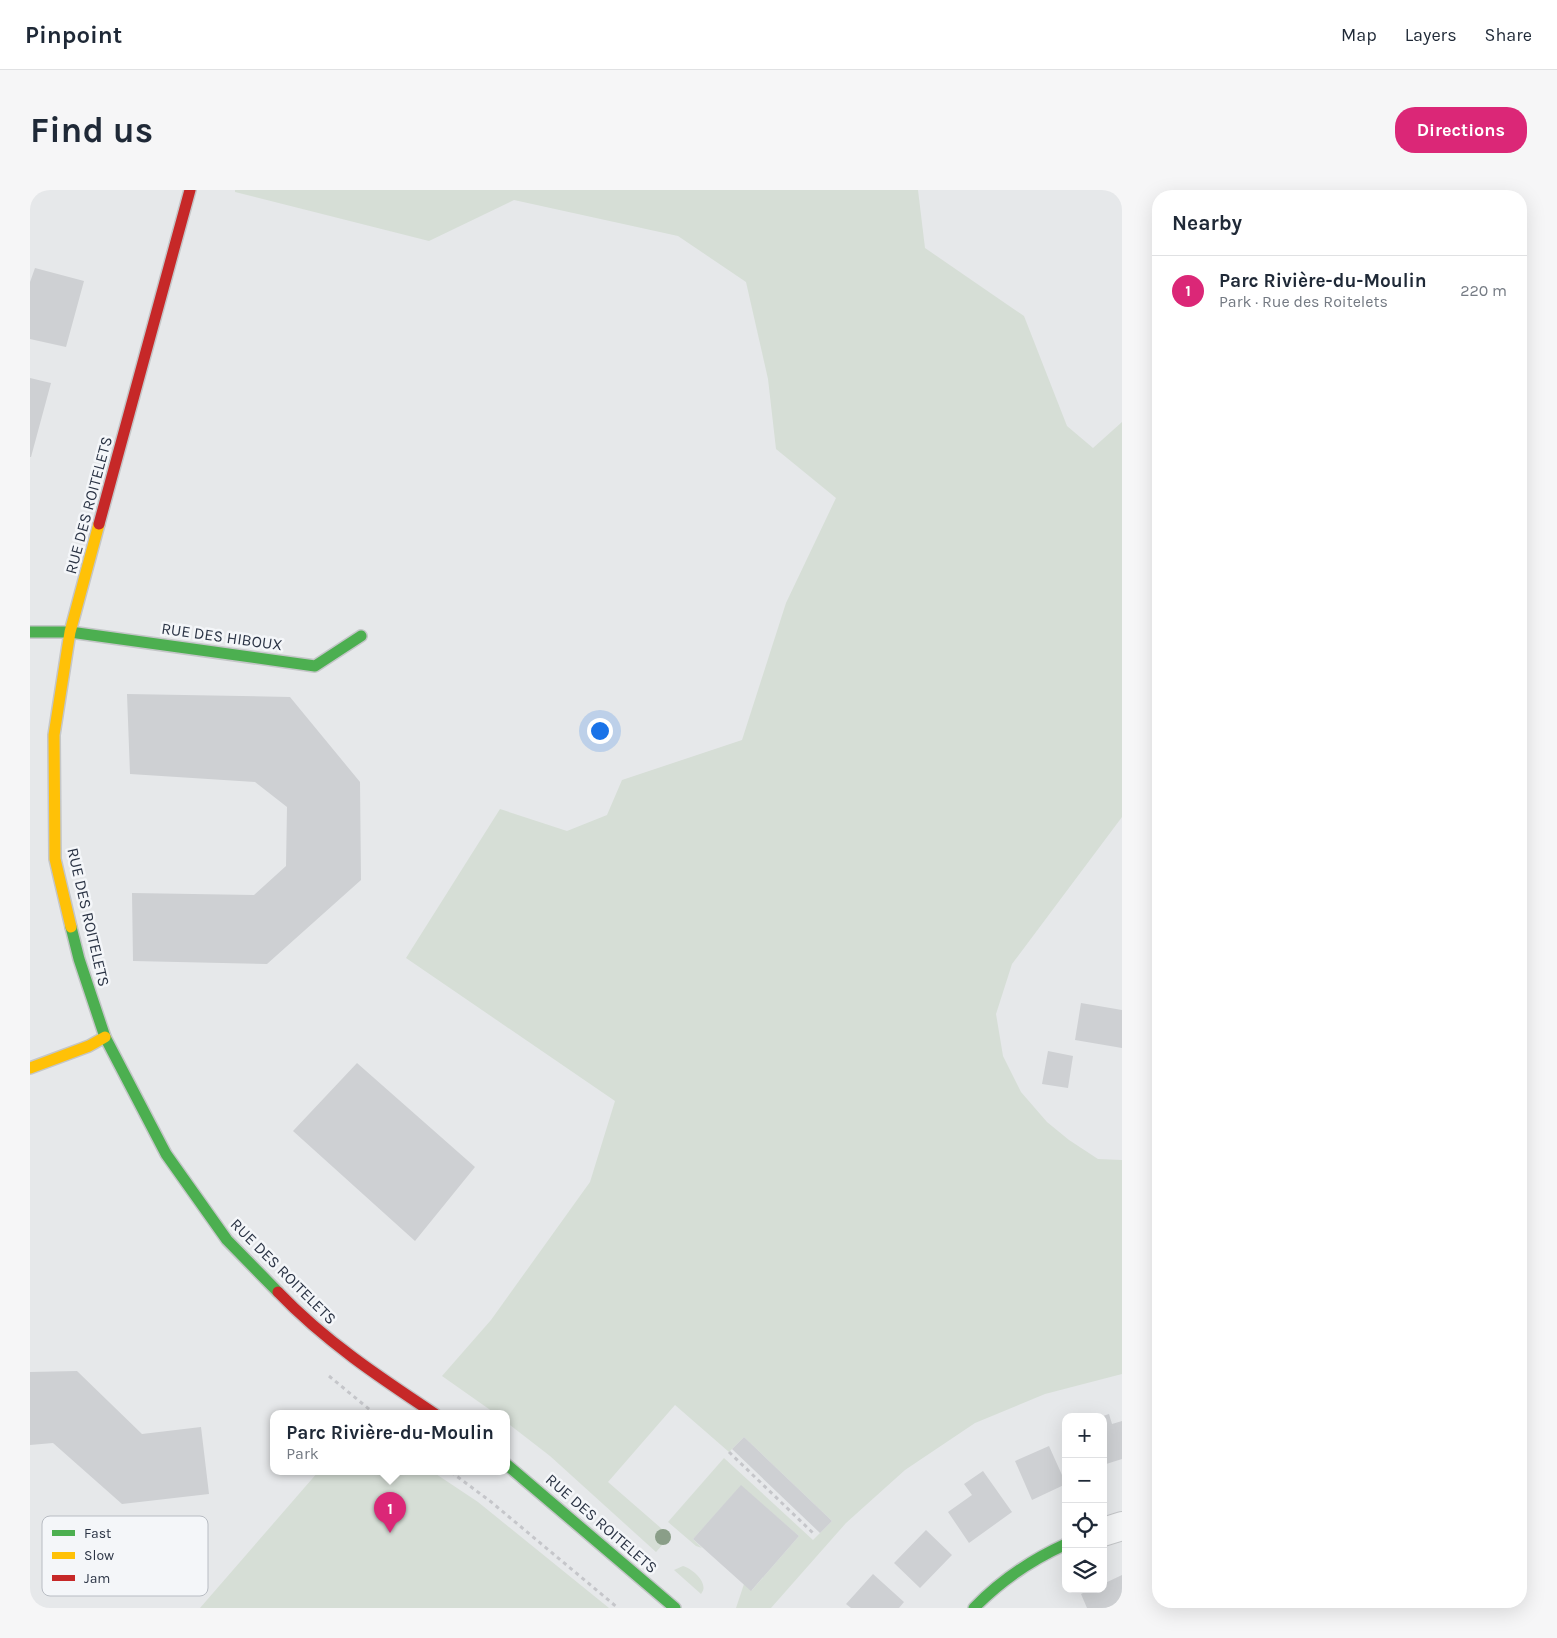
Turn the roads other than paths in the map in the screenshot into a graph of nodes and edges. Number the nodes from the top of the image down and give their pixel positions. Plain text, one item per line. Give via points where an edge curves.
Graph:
1 (190, 190) edge
2 (30, 632) edge
3 (70, 632) junction
4 (361, 636) dead end
5 (105, 1037) junction
6 (30, 1068) edge
7 (429, 1410) edge
8 (510, 1467) edge
9 (1122, 1526) edge
10 (1107, 1531) edge
11 (1062, 1546) edge
12 (675, 1608) edge
13 (974, 1608) edge

1 - 3 street, RUE DES ROITELETS
2 - 3 street, RUE DES HIBOUX
3 - 4 street, RUE DES HIBOUX via 315,666
3 - 5 street, RUE DES ROITELETS via 54,735 55,859 79,959
5 - 6 street
5 - 7 street, RUE DES ROITELETS via 166,1154 227,1240 296,1311 334,1344
8 - 12 street, RUE DES ROITELETS
9 - 10 street
11 - 13 street via 1024,1566

